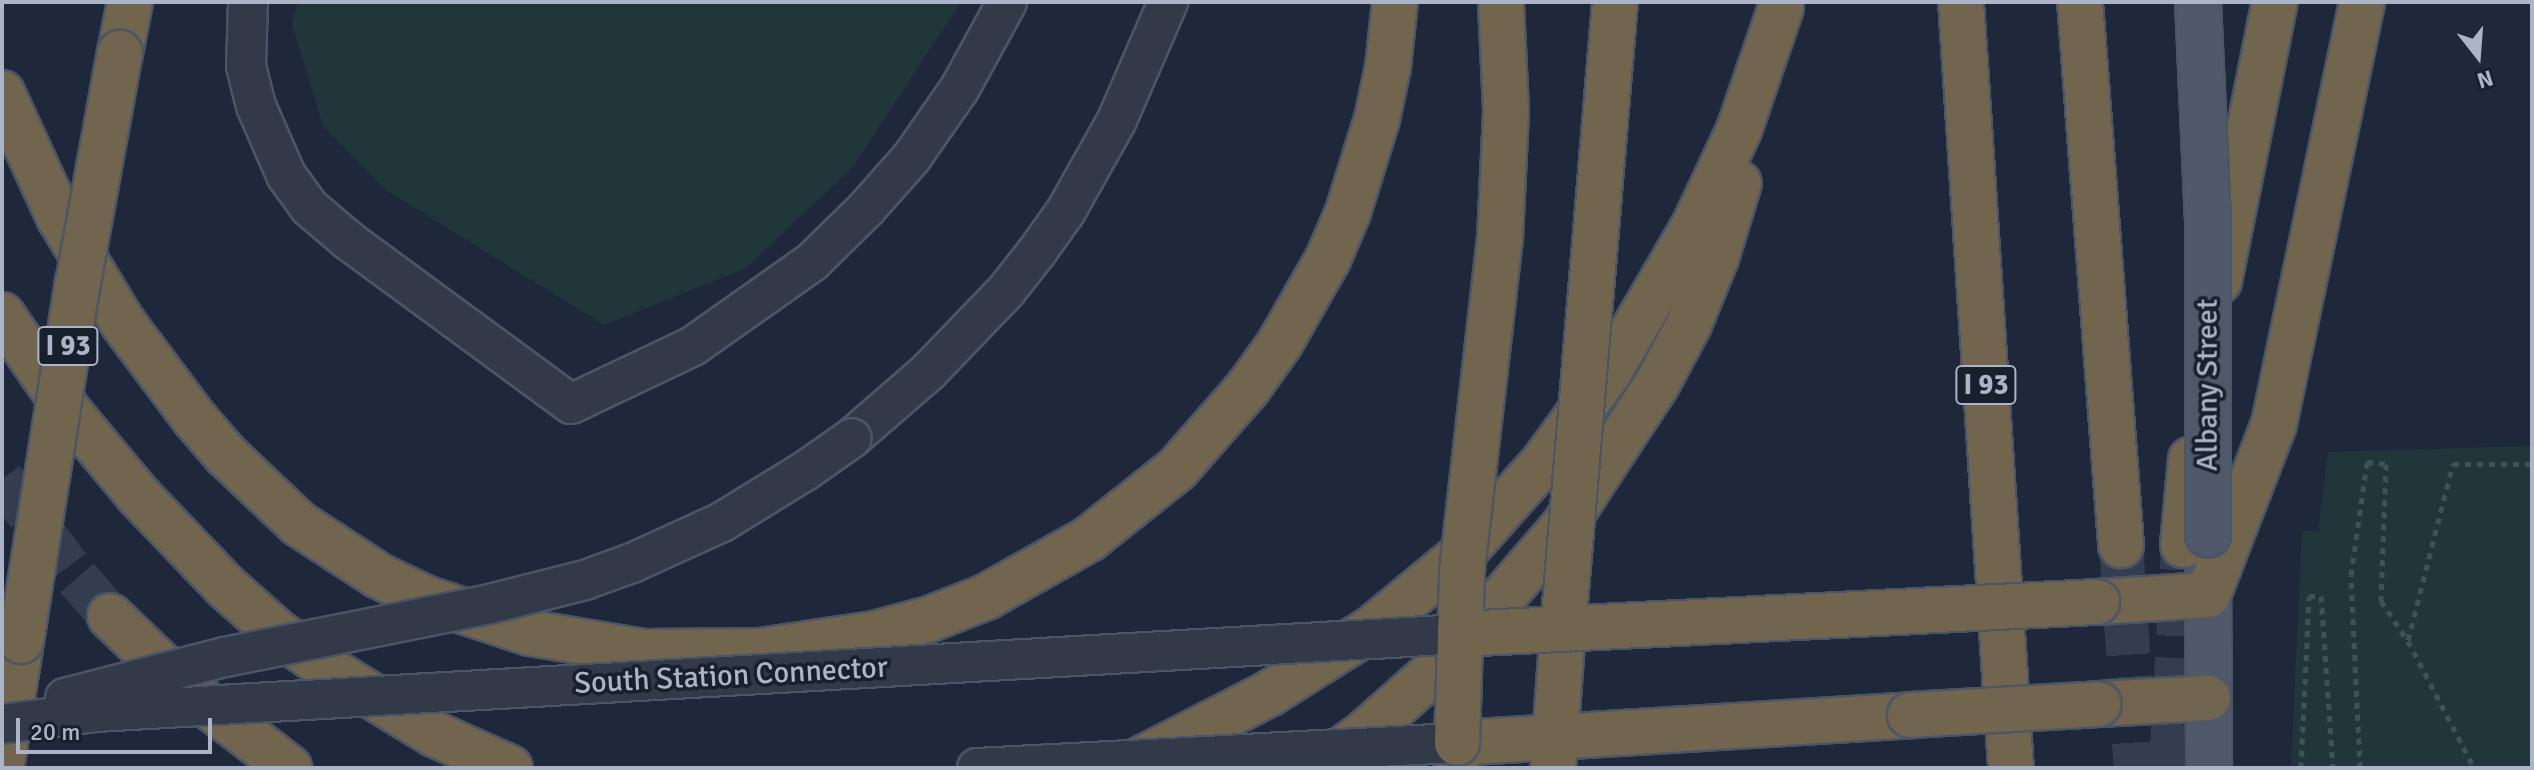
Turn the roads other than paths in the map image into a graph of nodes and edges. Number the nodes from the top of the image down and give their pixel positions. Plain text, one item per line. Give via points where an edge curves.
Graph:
1 (130, 2) edge
2 (248, 2) edge
3 (1007, 2) edge
4 (1168, 2) edge
5 (1395, 2) edge
6 (1501, 2) edge
7 (1615, 2) edge
8 (1961, 2) edge
9 (2080, 2) edge
10 (2198, 2) edge
11 (2275, 2) edge
12 (2362, 2) edge
13 (1782, 4) edge
14 (2, 93) edge
15 (2, 315) edge
16 (2208, 537) junction
17 (2121, 545) tunnel mouth
18 (2208, 595) junction
19 (110, 616) tunnel mouth
20 (1563, 629) junction
21 (1460, 634) junction
22 (2208, 698) junction
23 (2, 717) edge
24 (2, 724) edge
25 (1554, 752) edge
26 (1457, 755) edge
27 (2, 763) edge
28 (289, 768) edge
29 (510, 768) edge
30 (977, 768) edge
31 (1123, 768) edge
32 (1318, 768) edge
33 (2011, 768) edge
34 (2209, 768) edge

1 - 27 highway, I 93, bridge via 78,283
2 - 3 lane via 246,66 256,106 286,175 309,207 571,404 693,346 812,262 912,157 960,88
4 - 23 lane, bridge via 1117,120 1066,211 970,330 852,438 722,522 585,580 225,657
5 - 14 highway via 1377,119 1328,259 1248,388 1177,469 1089,539 986,597 874,634 760,651 645,652 530,633 427,599 379,576 299,524 218,446 123,323 59,217
6 - 21 highway, bridge via 1506,110 1500,239 1462,571
7 - 20 highway, bridge
8 - 33 highway, I 93
9 - 17 highway
10 - 16 main road, Albany Street, bridge via 2208,219
11 - 16 highway via 2203,370
12 - 16 highway via 2274,424
13 - 31 highway via 1739,130 1688,238 1609,372 1524,485 1461,555 1372,629 1270,693
13 - 32 highway via 1716,258 1657,384 1564,526 1492,614 1414,692
15 - 29 highway via 69,412 225,586 267,623 387,706
16 - 18 main road, Albany Street
18 - 20 highway, bridge
18 - 22 main road, Albany Street
19 - 28 highway via 184,687
20 - 21 highway, bridge
20 - 25 highway
21 - 24 lane, South Station Connector, bridge via 96,712
21 - 26 highway, bridge
22 - 25 highway, bridge
22 - 34 main road, Albany Street
25 - 26 highway
26 - 30 lane, bridge

